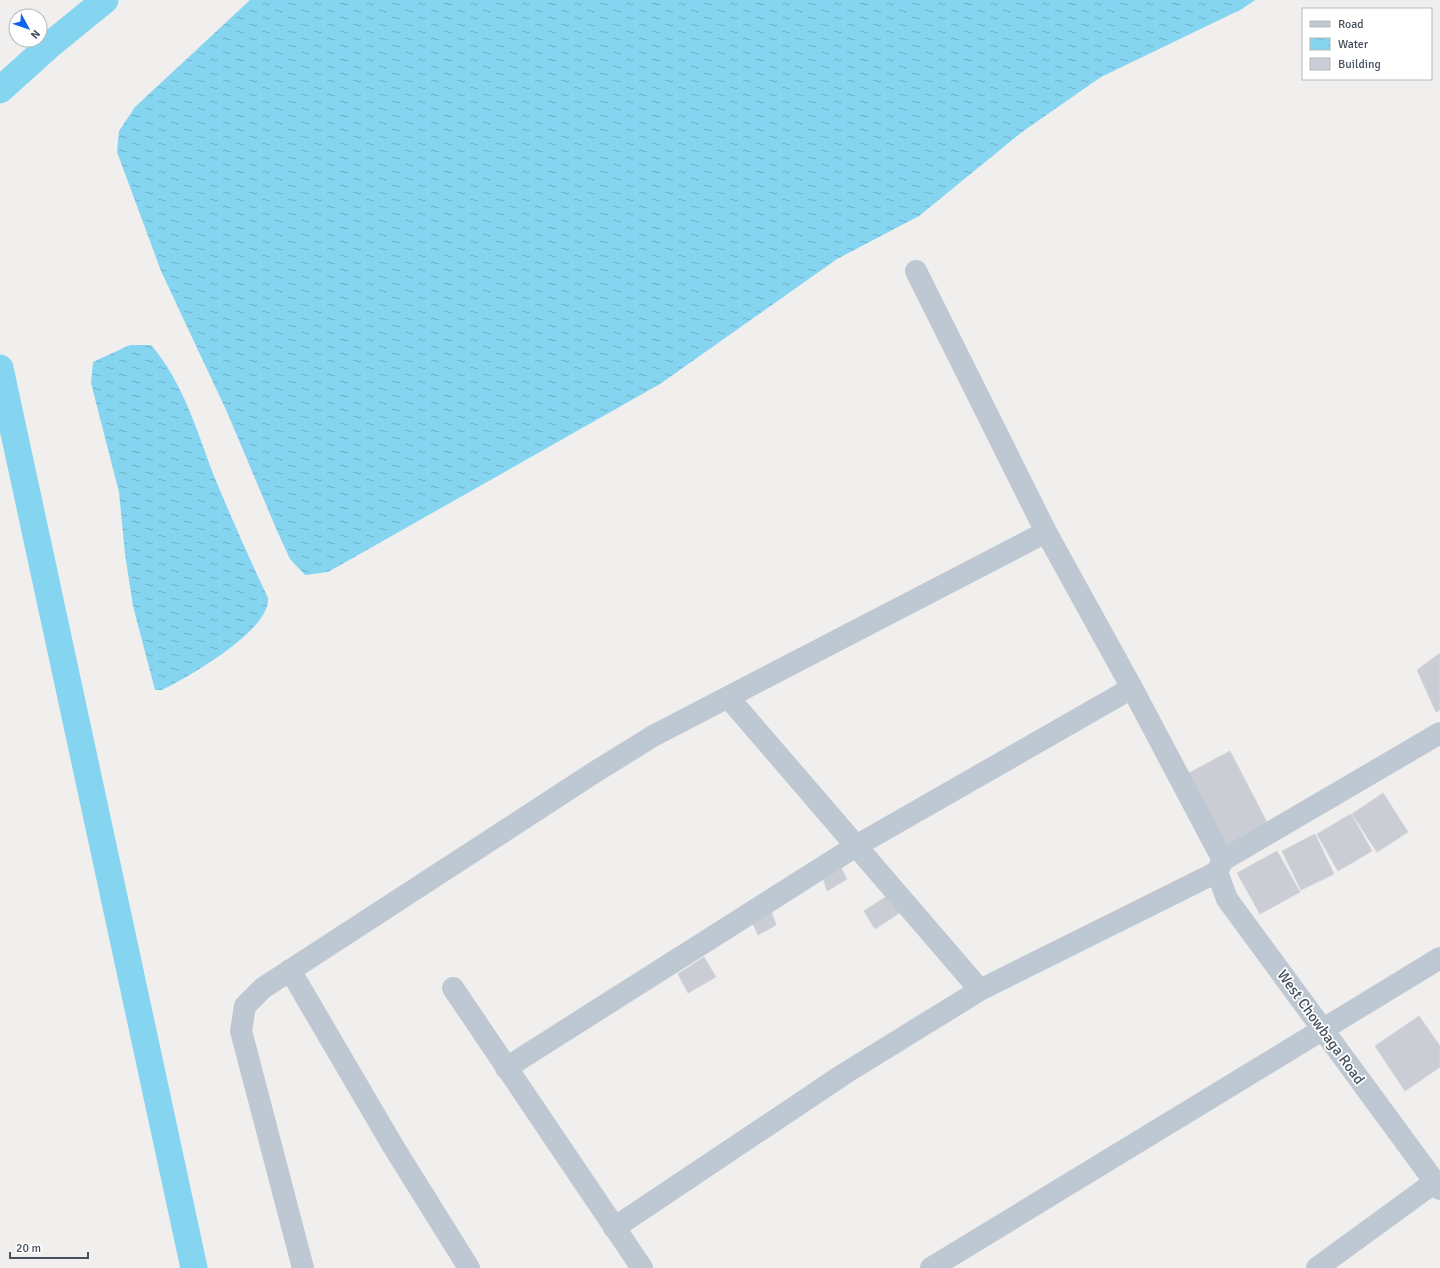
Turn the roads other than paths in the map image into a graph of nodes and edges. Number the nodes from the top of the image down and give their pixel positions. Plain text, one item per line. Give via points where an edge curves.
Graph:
1 (916, 271) dead end
2 (1046, 532) junction
3 (1132, 688) junction
4 (728, 697) junction
5 (1440, 733) edge
6 (856, 846) junction
7 (1220, 866) junction
8 (1440, 958) edge
9 (290, 970) junction
10 (453, 988) dead end
11 (980, 990) junction
12 (1323, 1031) junction
13 (506, 1068) junction
14 (1437, 1186) edge
15 (614, 1228) junction
16 (303, 1268) edge
17 (469, 1268) edge
18 (642, 1268) edge
19 (931, 1268) edge
20 (1317, 1268) edge

1 - 2 street, West Chowbaga Road
2 - 3 street, West Chowbaga Road
2 - 4 street
3 - 6 street
3 - 7 street, West Chowbaga Road
4 - 6 street
4 - 9 street via 653,736 595,772
5 - 7 street
6 - 11 street
6 - 13 street
7 - 11 street
7 - 12 street, West Chowbaga Road via 1227,899
8 - 12 street
9 - 16 street via 264,988 245,1006 241,1031
9 - 17 street
10 - 13 street
11 - 15 street via 844,1074
12 - 14 street, West Chowbaga Road
12 - 19 street
13 - 15 street
14 - 20 street
15 - 18 street

